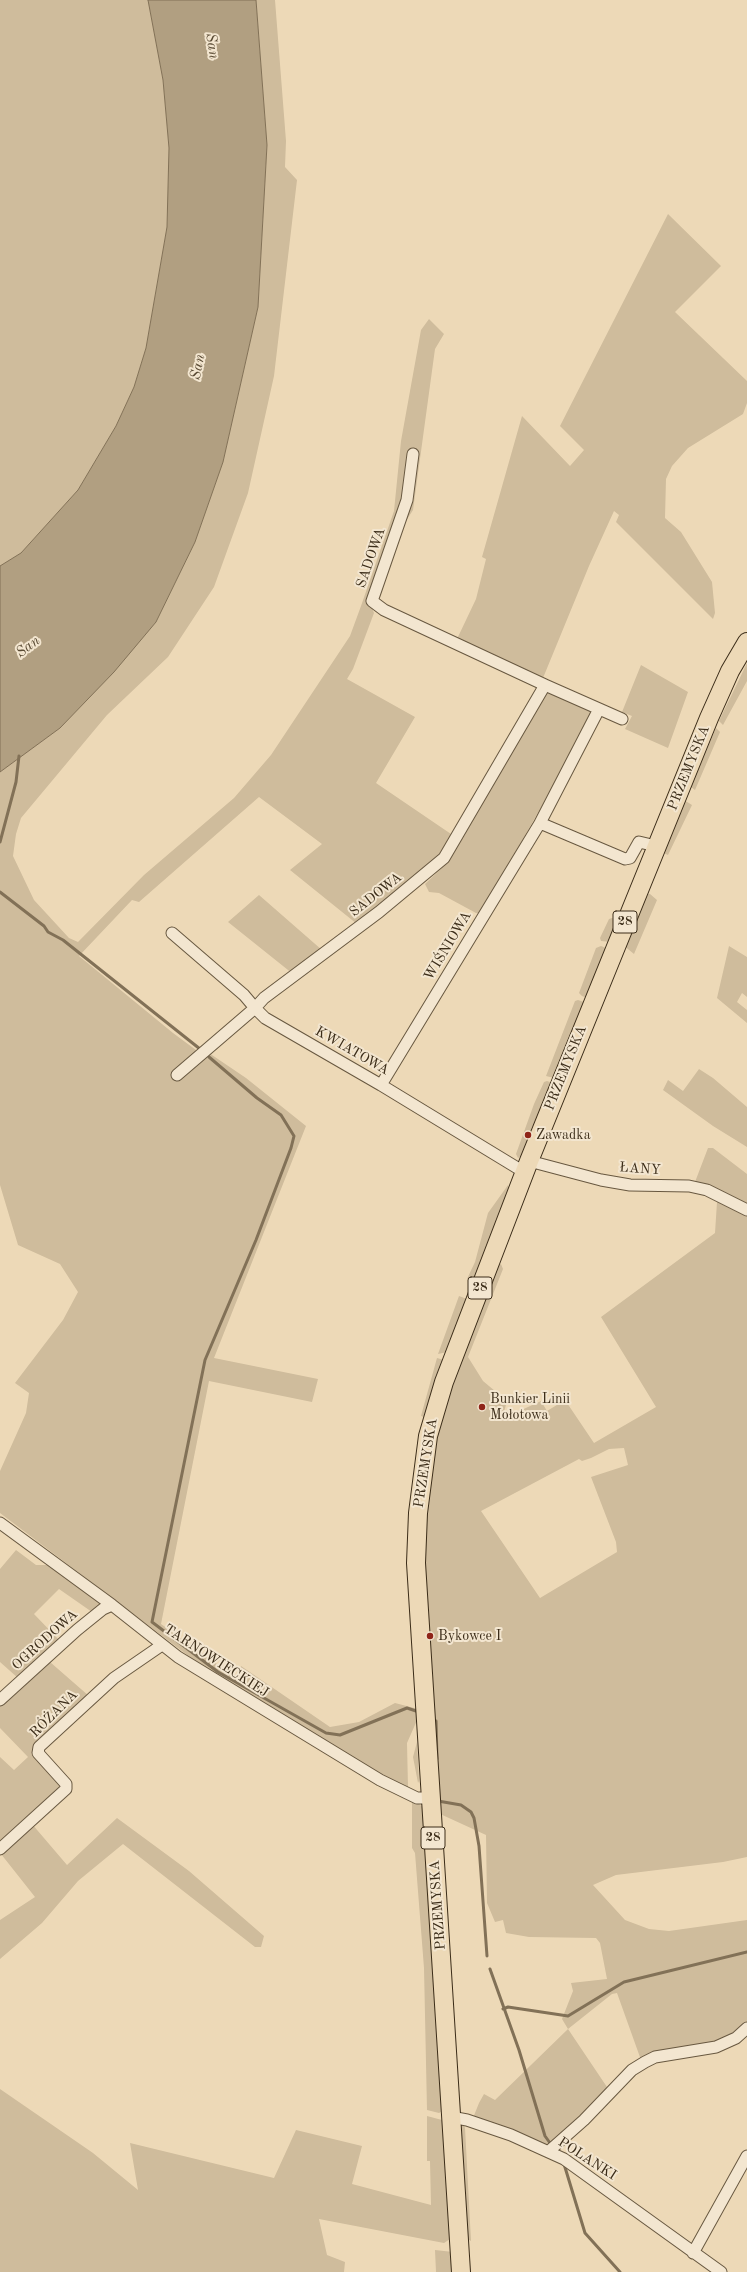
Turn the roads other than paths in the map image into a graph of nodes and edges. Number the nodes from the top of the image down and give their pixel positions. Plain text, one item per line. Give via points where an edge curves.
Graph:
1 (413, 454) dead end
2 (747, 642) edge
3 (546, 685) junction
4 (599, 709) junction
5 (622, 719) dead end
6 (540, 823) junction
7 (656, 846) junction
8 (172, 933) dead end
9 (255, 1008) junction
10 (177, 1075) dead end
11 (381, 1085) junction
12 (527, 1166) junction
13 (747, 1210) edge
14 (0, 1523) edge
15 (112, 1605) junction
16 (162, 1645) junction
17 (0, 1700) edge
18 (431, 1798) junction
19 (0, 1849) edge
20 (747, 2028) edge
21 (451, 2117) junction
22 (549, 2151) junction
23 (747, 2156) edge
24 (693, 2253) junction
25 (461, 2272) edge
26 (721, 2272) edge

1 - 3 street, SADOWA via 407,500 372,601 384,610
2 - 7 main road, PRZEMYSKA / 28 via 730,671
3 - 4 street, SADOWA
3 - 9 street, SADOWA via 444,858 410,888 264,998
4 - 5 street, SADOWA
4 - 6 street, WIŚNIOWA
6 - 7 street via 625,859 630,858 639,842
6 - 11 street, WIŚNIOWA
7 - 12 main road, PRZEMYSKA / 28
8 - 9 street via 244,995
9 - 10 street
9 - 11 street, KWIATOWA via 265,1018
11 - 12 street, KWIATOWA
12 - 13 street, ŁANY via 623,1184 689,1186 707,1190
12 - 18 main road, PRZEMYSKA / 28 via 444,1382 428,1436 418,1513 416,1563
14 - 15 street, TARNOWIECKIEJ
15 - 16 street, TARNOWIECKIEJ
15 - 17 street, OGRODOWA via 103,1609 78,1630
16 - 18 street, TARNOWIECKIEJ via 380,1780 416,1798
16 - 19 street, RÓŻANA via 114,1678 39,1747 38,1753 66,1784 66,1789
18 - 21 main road, PRZEMYSKA / 28
20 - 22 street via 736,2038 716,2047 655,2058 632,2070 584,2120
21 - 22 street, POLANKI via 467,2120
21 - 25 main road, PRZEMYSKA / 28
22 - 24 street, POLANKI via 582,2170
23 - 24 street
24 - 26 street, POLANKI

